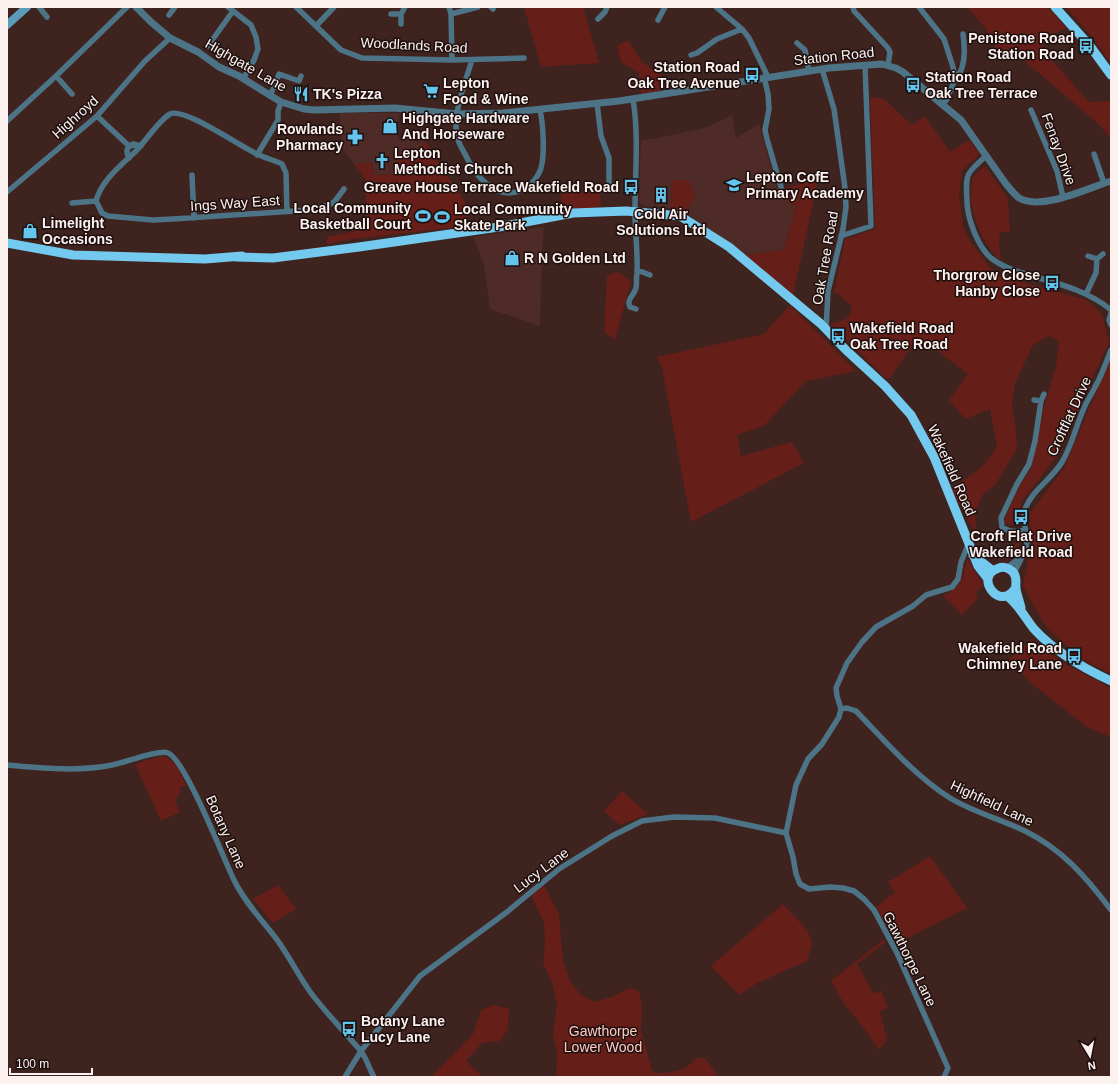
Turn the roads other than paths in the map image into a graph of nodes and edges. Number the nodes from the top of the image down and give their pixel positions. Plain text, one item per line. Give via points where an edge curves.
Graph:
1 (27, 7) edge
2 (39, 7) edge
3 (127, 7) edge
4 (136, 7) edge
5 (176, 7) edge
6 (296, 7) edge
7 (334, 7) edge
8 (405, 7) edge
9 (449, 7) edge
10 (478, 7) edge
11 (607, 7) edge
12 (665, 7) edge
13 (716, 7) edge
14 (853, 7) edge
15 (919, 7) edge
16 (1055, 7) edge
17 (230, 9) edge
18 (391, 14) dead end
19 (401, 14) junction
20 (451, 14) junction
21 (47, 16) dead end
22 (169, 16) dead end
23 (598, 19) dead end
24 (658, 20) dead end
25 (7, 24) edge
26 (401, 24) dead end
27 (316, 26) junction
28 (742, 29) junction
29 (963, 34) dead end
30 (170, 38) junction
31 (797, 43) dead end
32 (208, 46) dead end
33 (691, 55) dead end
34 (524, 58) dead end
35 (452, 60) junction
36 (472, 60) junction
37 (865, 65) junction
38 (888, 65) junction
39 (822, 69) junction
40 (809, 71) junction
41 (1111, 75) edge
42 (56, 76) junction
43 (302, 76) dead end
44 (766, 77) junction
45 (243, 79) junction
46 (955, 79) junction
47 (72, 94) dead end
48 (270, 96) junction
49 (633, 99) junction
50 (619, 101) joint
51 (281, 102) junction
52 (597, 103) junction
53 (943, 104) junction
54 (540, 110) junction
55 (1031, 110) dead end
56 (458, 114) junction
57 (97, 116) junction
58 (7, 121) edge
59 (129, 146) junction
60 (141, 146) junction
61 (1094, 154) dead end
62 (257, 155) junction
63 (986, 156) junction
64 (129, 158) junction
65 (192, 175) dead end
66 (1109, 182) edge
67 (609, 185) dead end
68 (781, 187) dead end
69 (344, 189) dead end
70 (7, 192) edge
71 (1063, 197) junction
72 (96, 201) junction
73 (72, 203) dead end
74 (287, 212) junction
75 (631, 212) junction
76 (194, 218) junction
77 (842, 236) junction
78 (7, 243) edge
79 (1103, 254) dead end
80 (1088, 256) dead end
81 (1097, 259) junction
82 (637, 270) junction
83 (650, 275) dead end
84 (1086, 294) junction
85 (636, 309) dead end
86 (1111, 310) edge
87 (1111, 313) edge
88 (1111, 325) edge
89 (826, 332) junction
90 (1111, 350) edge
91 (1044, 394) dead end
92 (1034, 400) dead end
93 (1041, 401) junction
94 (1024, 530) junction
95 (968, 545) junction
96 (973, 555) junction
97 (1021, 558) junction
98 (993, 571) junction
99 (1010, 571) junction
100 (988, 580) junction
101 (1016, 587) junction
102 (1007, 596) junction
103 (1023, 613) junction
104 (1111, 681) edge
105 (841, 709) junction
106 (7, 765) edge
107 (786, 833) junction
108 (1111, 910) edge
109 (361, 1051) junction
110 (345, 1077) edge
111 (374, 1077) edge
112 (944, 1077) edge

1 - 25 main road
2 - 21 street
3 - 42 street
4 - 30 street, Highgate Lane
5 - 22 street
6 - 27 street, Woodlands Road
7 - 27 street
8 - 19 street
9 - 20 street
10 - 20 street
11 - 23 street
12 - 24 street
13 - 28 street
14 - 38 street via 888,48
15 - 46 street via 944,38
16 - 41 highway via 1090,46
17 - 32 street
17 - 45 street via 251,25 256,37 258,49
18 - 19 street
19 - 26 street
20 - 35 street
27 - 35 street, Woodlands Road via 341,50 362,58
28 - 33 street via 717,39
28 - 44 street via 749,38
29 - 46 street via 961,69
30 - 45 street, Highgate Lane
30 - 57 street, Highroyd via 145,61
31 - 40 street via 806,50
34 - 36 street, Woodlands Road
35 - 36 street, Woodlands Road
36 - 56 street via 458,105
37 - 38 street, Station Road
37 - 39 street, Station Road
37 - 77 street via 871,226
38 - 53 street, Station Road via 903,72
39 - 40 street, Station Road
39 - 77 street, Oak Tree Road via 834,109 846,188
40 - 44 street, Station Road
42 - 47 street
42 - 58 street
43 - 48 street via 300,81 279,74
44 - 49 street, Station Road
44 - 68 street via 769,109 765,130
45 - 48 street, Highgate Lane
46 - 53 street
48 - 51 street, Highgate Lane
49 - 50 street, Station Road
49 - 75 street via 637,133
50 - 52 street, Highgate Lane
51 - 56 street, Highgate Lane via 314,110 395,108
51 - 62 street via 278,120
52 - 54 street, Highgate Lane
52 - 67 street via 601,136 609,158
53 - 63 street, Station Road via 961,120
54 - 56 street, Highgate Lane
54 - 56 street via 543,130 541,170 533,182 516,192 496,191 481,179 468,162 456,132
55 - 71 street, Fenay Drive via 1057,171
57 - 59 street
57 - 70 street, Highroyd
59 - 60 street
59 - 64 street
60 - 62 street, Ings Way East via 164,119 170,114 177,114 191,117
60 - 64 street, Ings Way East
61 - 66 street
62 - 74 street, Ings Way East via 279,162 285,168
63 - 71 street, Station Road via 1020,198 1039,202
63 - 84 street via 967,176 967,210 979,242 991,258 1013,270
64 - 72 street, Ings Way East via 98,192
65 - 76 street
66 - 71 street, Station Road
69 - 74 street via 329,205
72 - 73 street
72 - 76 street, Ings Way East via 102,213 108,216 153,220
74 - 76 street, Ings Way East
75 - 78 highway, Wakefield Road via 573,213 499,227 366,246 205,259 73,255
75 - 82 street
75 - 89 highway, Wakefield Road via 680,216 729,247 820,324
77 - 89 street, Oak Tree Road via 828,291
79 - 81 street
80 - 81 street
81 - 84 street via 1096,274
82 - 83 street
82 - 85 street via 636,289 628,304
84 - 86 street
87 - 88 street
89 - 95 highway, Wakefield Road via 885,386 911,415 934,457
90 - 94 street, Croftflat Drive via 1063,461 1028,502
91 - 93 street, Croftflat Drive
92 - 93 street
93 - 94 street, Croftflat Drive via 1028,464 1000,518 1002,527 1007,531
94 - 97 street, Croftflat Drive via 1026,545
95 - 96 highway, Wakefield Road
95 - 105 street via 958,579 952,587 926,595 913,606 876,627 862,642 847,663 836,688
96 - 98 highway, Wakefield Road
96 - 100 highway, Wakefield Road
97 - 99 street
97 - 99 street, Croftflat Drive
98 - 99 highway via 1000,568
98 - 100 highway
99 - 101 highway, Wakefield Road via 1016,578
100 - 102 highway, Wakefield Road via 989,588 995,594
101 - 102 highway
101 - 103 highway, Wakefield Road
102 - 103 highway, Wakefield Road
103 - 104 highway, Wakefield Road via 1033,628 1054,648
105 - 107 street via 836,723 808,759 796,785
105 - 108 street, Highfield Lane via 847,708 856,712 919,774 949,797 968,808 1024,830 1059,852 1086,878
106 - 109 street, Botany Lane via 69,770 110,766 159,752 168,752 172,755 201,806 235,882 277,939 311,993
107 - 109 street, Lucy Lane via 715,818 674,817 642,821 612,836 559,869 507,912 420,976
107 - 112 street, Gawthorpe Lane via 800,884 809,889 830,887 854,891 874,910 897,953 948,1068
109 - 110 street, Lucy Lane
109 - 111 street, Botany Lane

